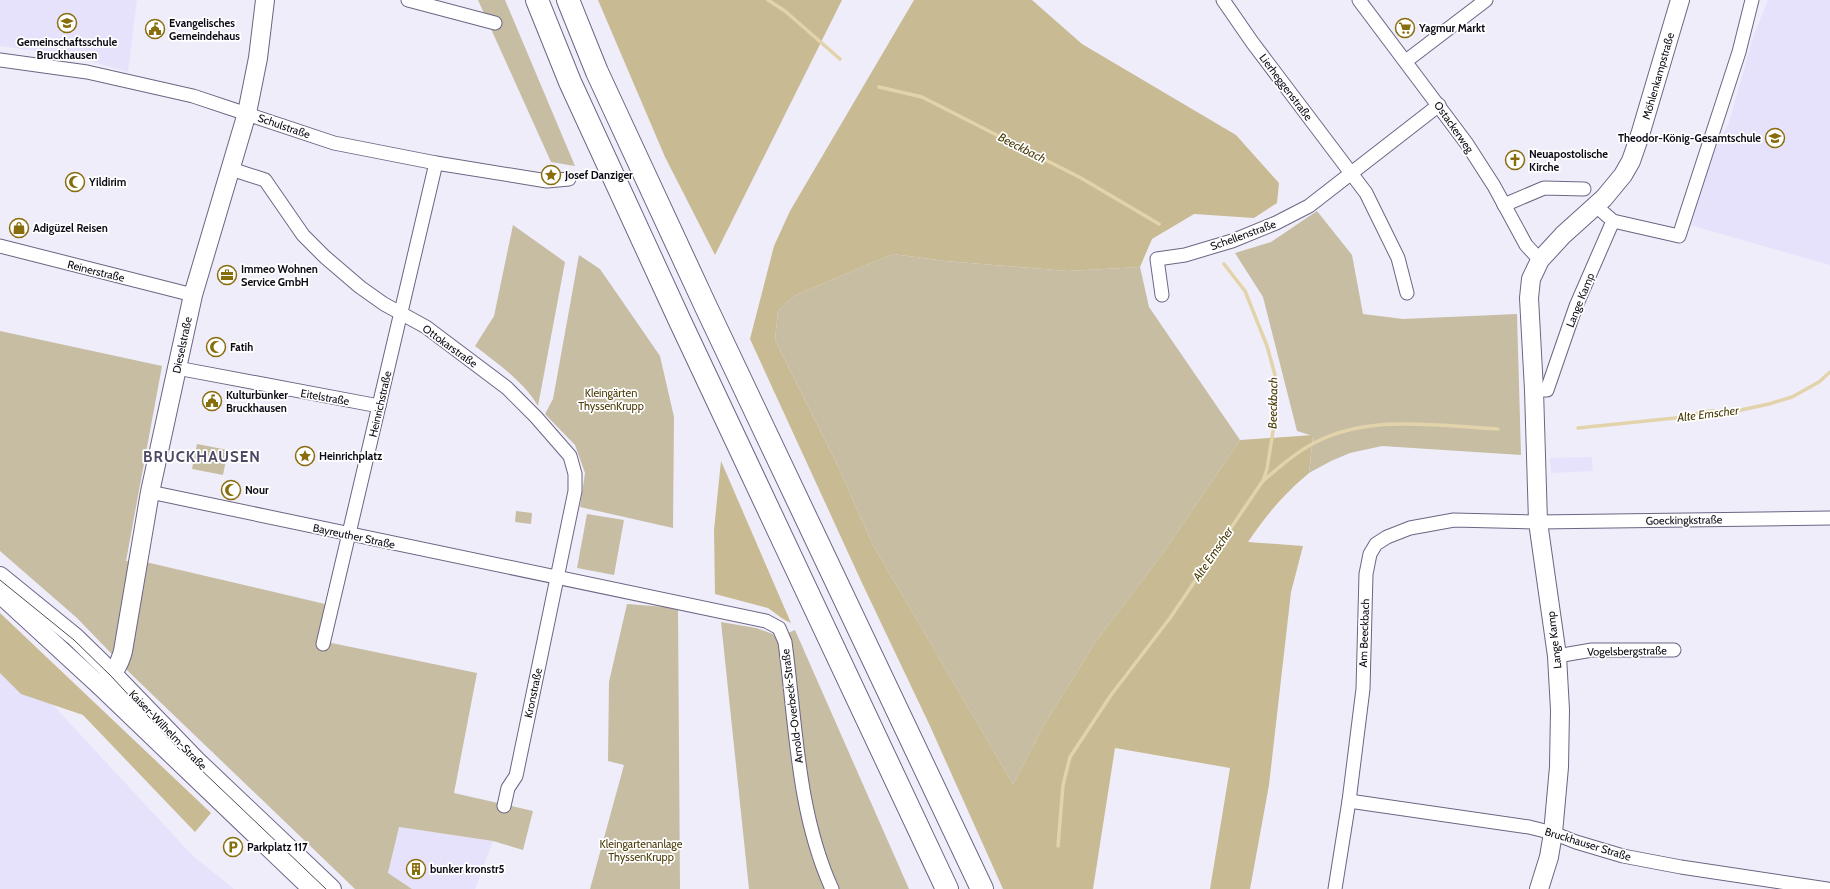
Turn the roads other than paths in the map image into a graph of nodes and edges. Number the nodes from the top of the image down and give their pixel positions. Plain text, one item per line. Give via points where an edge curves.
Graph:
1 (265, 0) edge
2 (408, 0) edge
3 (537, 0) edge
4 (568, 0) edge
5 (1223, 0) edge
6 (1359, 0) edge
7 (1486, 0) edge
8 (1680, 0) edge
9 (1752, 0) edge
10 (495, 23) dead end
11 (0, 60) edge
12 (1406, 61) junction
13 (1439, 105) junction
14 (247, 113) junction
15 (436, 164) junction
16 (231, 169) junction
17 (1352, 173) junction
18 (569, 179) dead end
19 (1584, 189) dead end
20 (1504, 205) junction
21 (1596, 206) junction
22 (1613, 221) junction
23 (0, 246) edge
24 (1540, 260) junction
25 (1407, 293) dead end
26 (1162, 294) dead end
27 (192, 295) junction
28 (401, 314) junction
29 (176, 368) junction
30 (1534, 390) junction
31 (379, 406) junction
32 (150, 492) junction
33 (1830, 518) edge
34 (1538, 522) junction
35 (348, 535) junction
36 (0, 576) edge
37 (557, 578) junction
38 (0, 594) edge
39 (323, 644) dead end
40 (1674, 650) dead end
41 (1557, 656) junction
42 (113, 674) junction
43 (100, 686) junction
44 (1349, 801) junction
45 (504, 806) dead end
46 (1554, 833) junction
47 (312, 889) edge
48 (332, 889) edge
49 (832, 889) edge
50 (947, 889) edge
51 (982, 889) edge
52 (1335, 889) edge
53 (1539, 889) edge
54 (1827, 889) edge

1 - 14 street, Dieselstraße via 258,58
2 - 10 street
3 - 50 highway via 570,82 679,319
4 - 51 highway via 597,72 700,294
5 - 17 street, Lierheggenstraße via 1256,48
6 - 12 street, Ostackerweg
7 - 12 street
8 - 21 street, Möhlenkampstraße via 1631,161 1623,175
9 - 22 street via 1739,52 1679,236
11 - 14 street, Schulstraße via 87,72 193,96
12 - 13 street, Ostackerweg
13 - 17 street, Schellenstraße
13 - 20 street, Ostackerweg via 1467,144
14 - 15 street, Schulstraße via 334,143
14 - 16 street, Dieselstraße
15 - 18 street, Schulstraße via 547,180
15 - 28 street, Heinrichstraße
16 - 27 street, Dieselstraße
16 - 28 street, Ottokarstraße via 265,180 303,235 324,257 360,287
17 - 25 street via 1366,193 1398,258
17 - 26 street, Schellenstraße via 1309,206 1276,223 1232,241 1185,255 1157,259
19 - 20 street via 1544,188
20 - 24 street, Ostackerweg via 1526,245
21 - 22 street
21 - 24 street, Möhlenkampstraße via 1563,235
22 - 30 street, Lange Kamp via 1576,306 1546,390
23 - 27 street, Reinerstraße
24 - 30 street, Lange Kamp via 1531,280 1529,298
27 - 29 street, Dieselstraße
28 - 31 street, Heinrichstraße
28 - 37 street, Ottokarstraße via 426,327 507,388 570,456 576,474 575,491
29 - 31 street, Eitelstraße
29 - 32 street, Dieselstraße
30 - 34 street, Lange Kamp
31 - 35 street, Heinrichstraße
32 - 35 street, Bayreuther Straße
32 - 42 street, Dieselstraße via 123,651 120,663
33 - 34 street, Goeckingkstraße
34 - 41 street, Lange Kamp
34 - 44 street, Am Beeckbach via 1454,520 1410,528 1376,544 1370,554 1366,574 1363,689
35 - 37 street, Bayreuther Straße
35 - 39 street, Heinrichstraße
36 - 42 street, Kaiser-Wilhelm-Straße via 75,637
37 - 45 street, Kronstraße via 516,776 508,788
37 - 49 street, Arnold-Overbeck-Straße via 766,621 779,628 785,642 802,784 824,871
38 - 43 street, Kaiser-Wilhelm-Straße
40 - 41 street, Vogelsbergstraße via 1592,650
41 - 46 street, Lange Kamp via 1560,710
42 - 43 street, Dieselstraße
42 - 48 street, Kaiser-Wilhelm-Straße via 196,760
43 - 47 street, Kaiser-Wilhelm-Straße
44 - 46 street, Bruckhauser Straße via 1529,827
44 - 52 street, Am Beeckbach
46 - 53 street, Lange Kamp
46 - 54 street, Bruckhauser Straße via 1623,856

